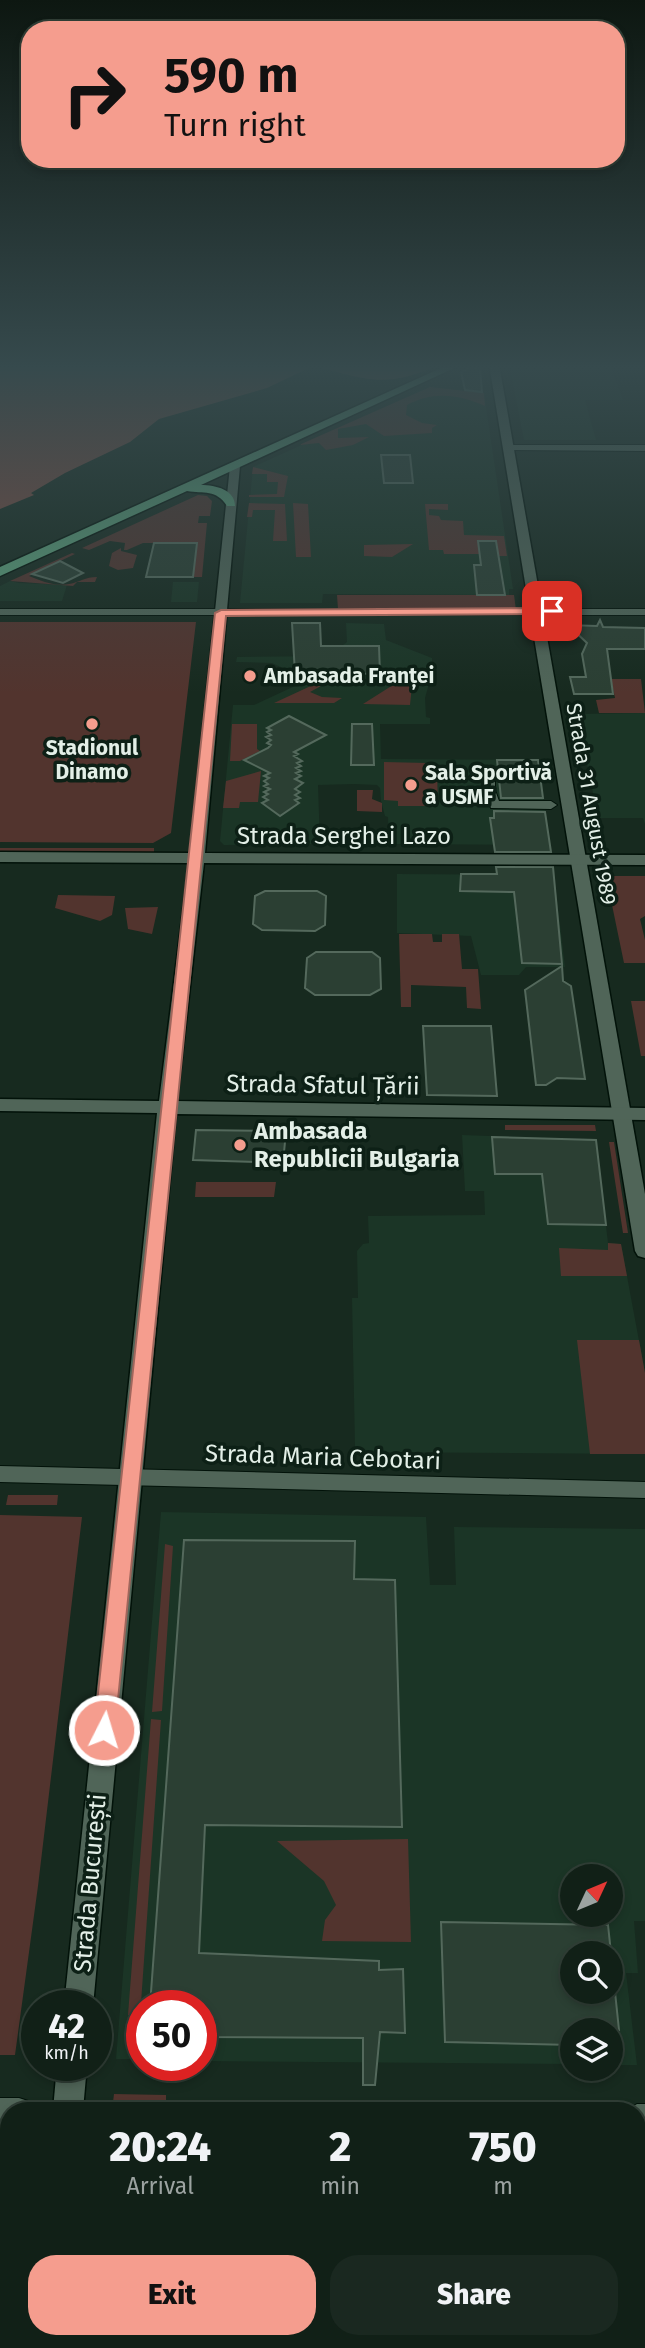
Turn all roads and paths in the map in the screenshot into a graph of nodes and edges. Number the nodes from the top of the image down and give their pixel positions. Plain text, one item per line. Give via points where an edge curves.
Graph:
1 (218, 474) edge
2 (234, 474) edge
3 (512, 474) edge
4 (177, 492) junction
5 (231, 503) junction
6 (0, 572) edge
7 (0, 612) edge
8 (536, 612) junction
9 (645, 612) edge
10 (221, 613) junction
11 (485, 795) dead end
12 (551, 805) dead end
13 (0, 857) edge
14 (196, 858) junction
15 (578, 860) junction
16 (645, 860) edge
17 (0, 1105) edge
18 (167, 1108) junction
19 (621, 1113) junction
20 (645, 1114) edge
21 (645, 1251) edge
22 (0, 1474) edge
23 (129, 1476) junction
24 (645, 1490) edge
25 (80, 1990) edge
26 (71, 2081) edge
27 (69, 2102) edge

1 - 4 main road
2 - 5 main road, Strada București
3 - 8 main road, Strada 31 August 1989
4 - 5 main road via 218,490
4 - 6 main road
5 - 10 main road, Strada București
7 - 10 street
8 - 9 street
8 - 10 street
8 - 15 main road, Strada 31 August 1989
10 - 14 main road, Strada București
11 - 12 street via 495,805
13 - 14 main road, Strada Serghei Lazo
14 - 15 main road, Strada Serghei Lazo
14 - 18 main road, Strada București
15 - 16 main road, Strada Serghei Lazo
15 - 19 main road, Strada 31 August 1989
17 - 18 main road, Strada Sfatul Țării
18 - 19 main road, Strada Sfatul Țării
18 - 23 main road, Strada București
19 - 20 main road, Strada Sfatul Țării
19 - 21 main road, Strada 31 August 1989
22 - 23 street, Strada Maria Cebotari
23 - 24 street, Strada Maria Cebotari
23 - 25 main road, Strada București
26 - 27 main road

